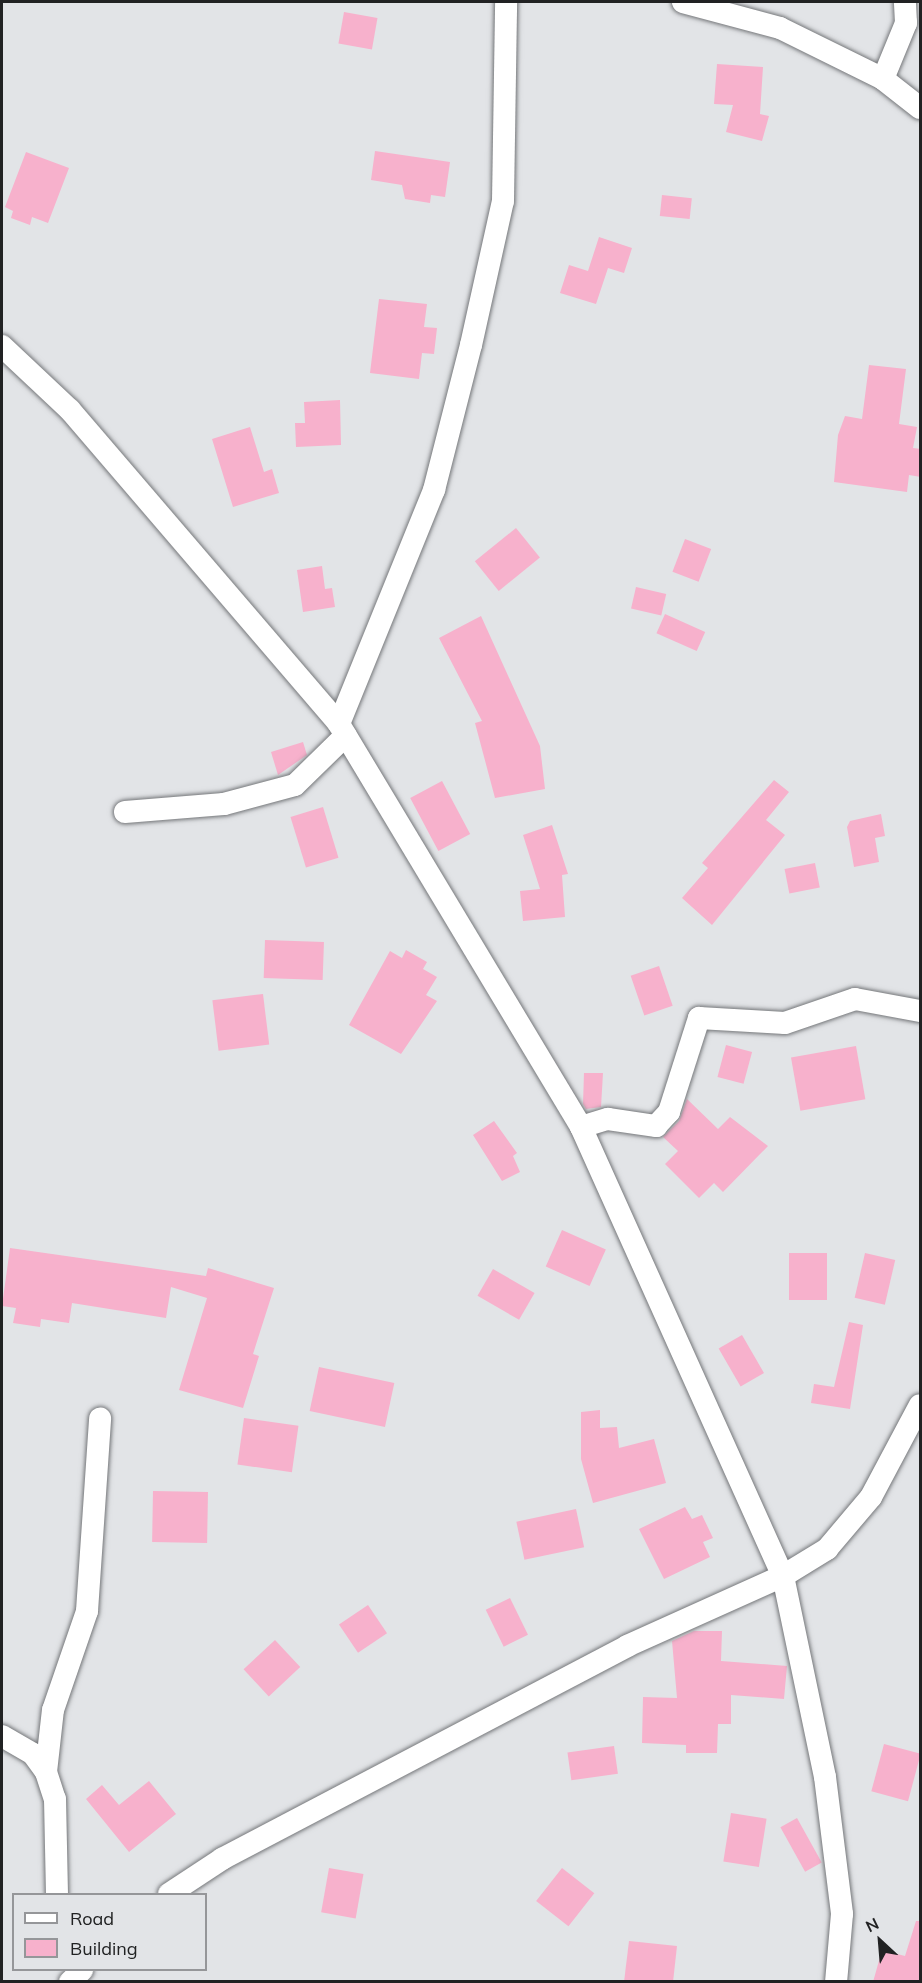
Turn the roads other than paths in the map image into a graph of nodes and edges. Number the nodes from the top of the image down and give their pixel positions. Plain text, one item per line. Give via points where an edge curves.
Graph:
1 (506, 2) edge
2 (683, 2) edge
3 (905, 2) edge
4 (715, 6) edge
5 (883, 79) junction
6 (921, 108) edge
7 (2, 346) edge
8 (343, 730) junction
9 (125, 812) dead end
10 (921, 1011) edge
11 (581, 1127) junction
12 (921, 1405) edge
13 (100, 1418) dead end
14 (783, 1576) junction
15 (2, 1736) edge
16 (46, 1772) junction
17 (57, 1893) edge
18 (171, 1893) edge
19 (836, 1982) edge

1 - 8 street via 503,201 471,345 434,490
2 - 4 street
3 - 5 street via 906,23
4 - 5 street via 780,28
5 - 6 street
7 - 8 street via 70,410
8 - 9 street via 295,785 224,804
8 - 11 street
10 - 11 street via 855,999 785,1023 699,1017 669,1112 656,1126 608,1119
11 - 14 street
12 - 14 street via 871,1497 827,1549
13 - 16 street via 87,1611 53,1710
14 - 18 street via 627,1646 222,1860
14 - 19 street via 825,1777 842,1914
15 - 16 street via 33,1754
16 - 17 street via 55,1799

